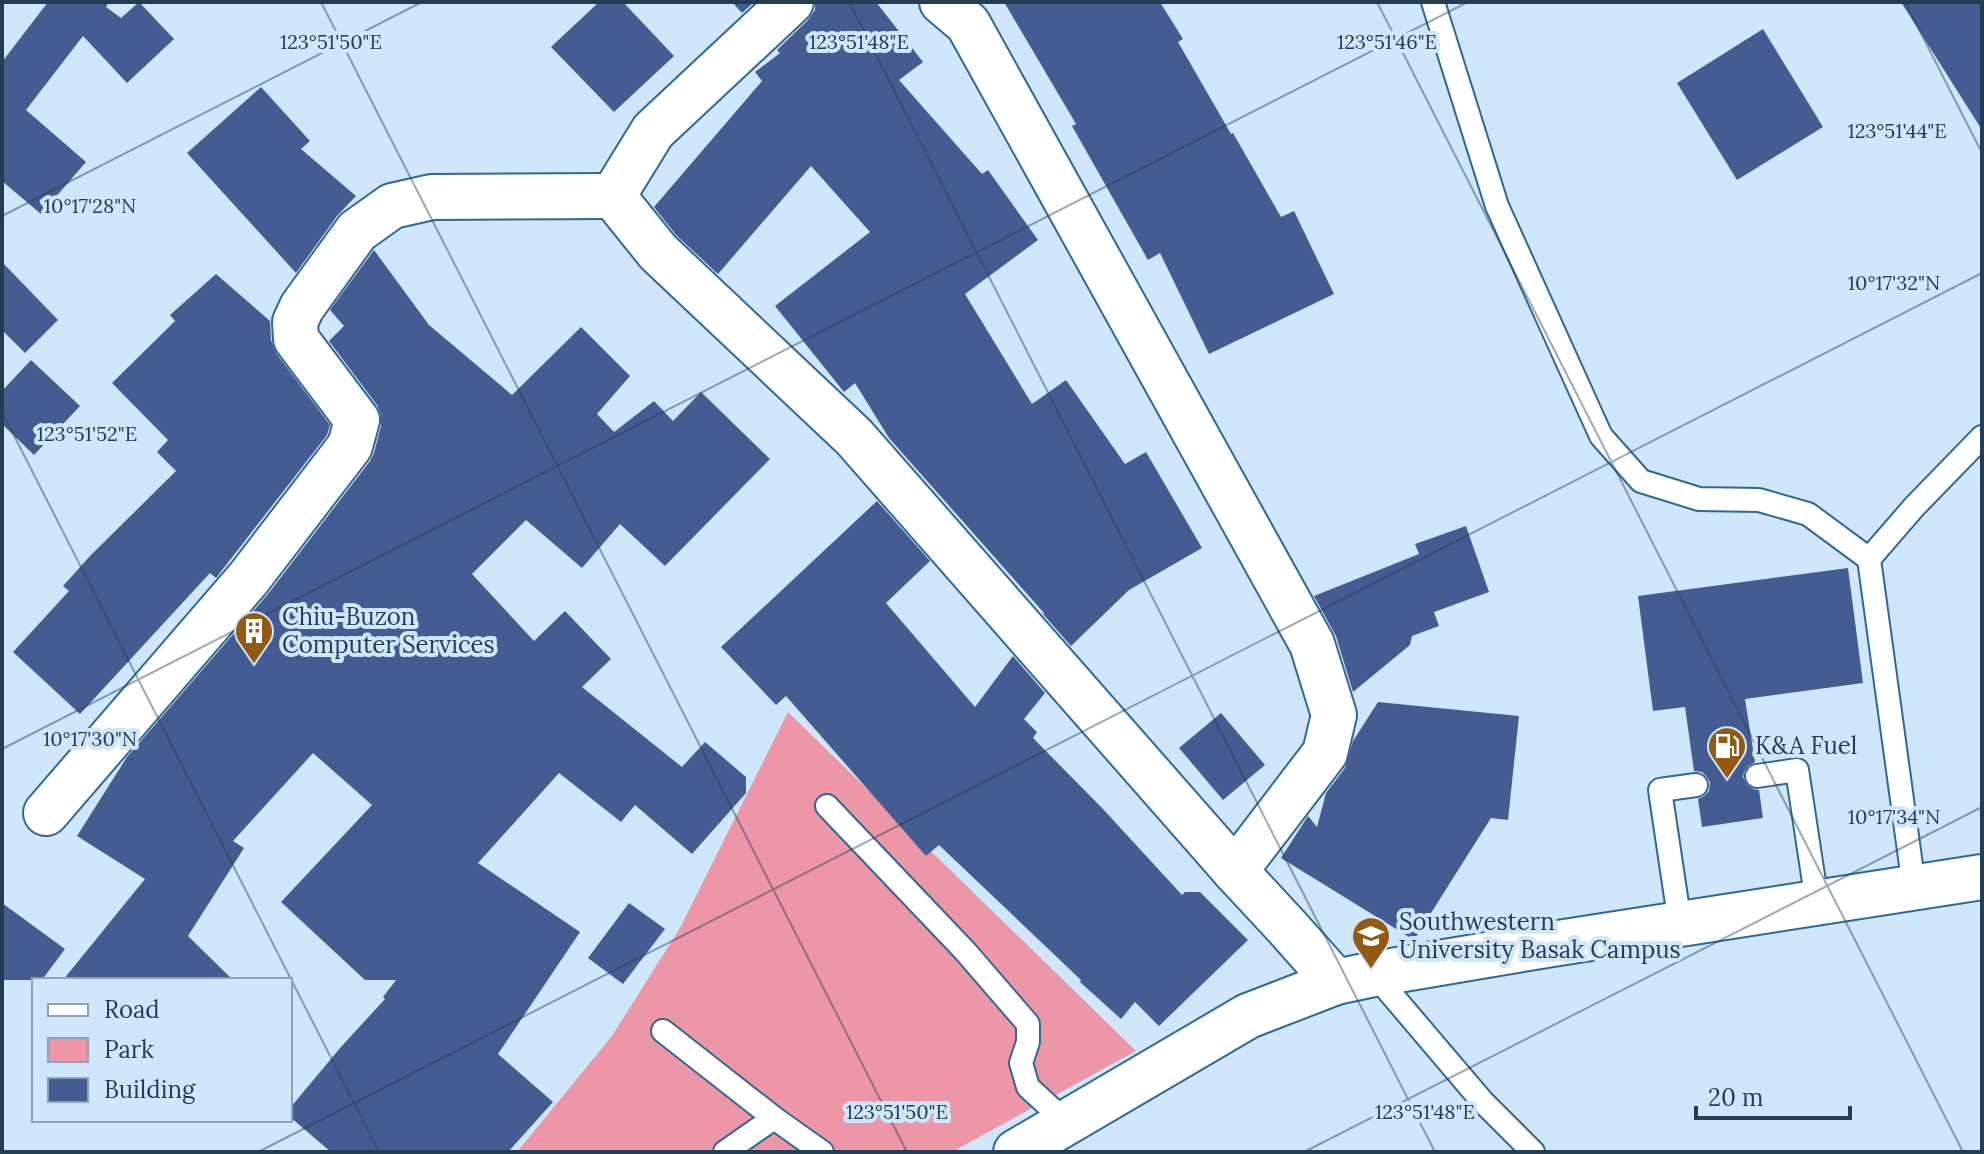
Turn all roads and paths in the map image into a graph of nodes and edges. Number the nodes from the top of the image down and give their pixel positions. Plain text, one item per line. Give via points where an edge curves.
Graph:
1 (791, 2) edge
2 (942, 2) edge
3 (1433, 2) edge
4 (613, 196) junction
5 (1982, 437) edge
6 (1869, 559) junction
7 (1757, 776) dead end
8 (1696, 785) dead end
9 (827, 806) dead end
10 (46, 813) dead end
11 (1235, 871) junction
12 (1982, 877) edge
13 (1914, 887) junction
14 (1817, 902) junction
15 (1680, 924) junction
16 (1355, 978) junction
17 (663, 1031) dead end
18 (774, 1118) junction
19 (1066, 1122) junction
20 (725, 1152) edge
21 (822, 1152) edge
22 (1016, 1152) edge
23 (1533, 1152) edge

1 - 4 street via 653,131
2 - 11 street via 968,24 1312,644 1334,715 1325,753
3 - 6 lane via 1497,206 1601,436 1641,481 1699,499 1759,500 1808,514
4 - 10 street via 432,197 392,206 357,231 295,322 296,339 357,420 350,446 248,579
4 - 11 street via 658,252 854,437
5 - 6 lane
6 - 13 lane
7 - 14 lane via 1797,770
8 - 15 lane via 1660,790
9 - 19 lane via 1028,1024 1021,1063 1028,1087
11 - 16 street
12 - 13 street
13 - 14 street
14 - 15 street
15 - 16 street
16 - 19 street via 1248,1016
16 - 23 lane
17 - 18 lane
18 - 20 lane
18 - 21 lane
19 - 22 street

